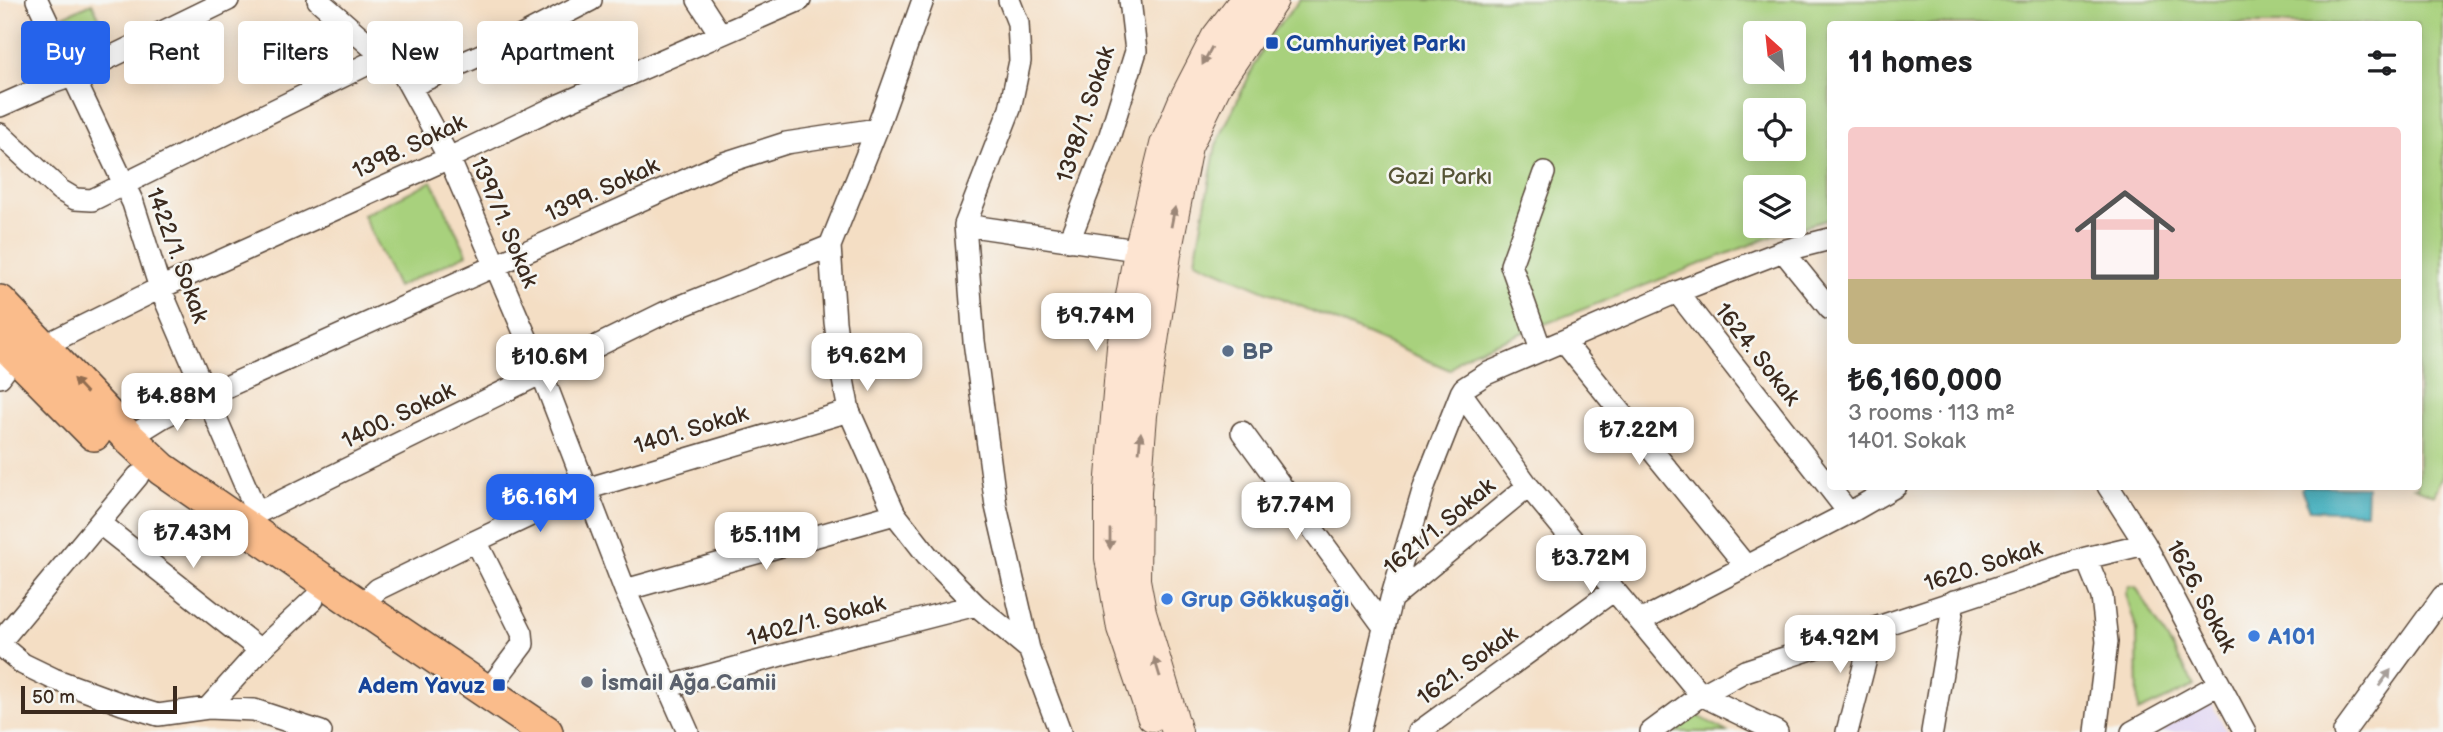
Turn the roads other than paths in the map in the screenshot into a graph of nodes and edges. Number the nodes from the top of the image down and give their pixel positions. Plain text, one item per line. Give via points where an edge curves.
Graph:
1 (37, 0) edge
2 (228, 0) edge
3 (318, 0) edge
4 (591, 0) edge
5 (698, 0) edge
6 (800, 0) edge
7 (923, 0) edge
8 (1009, 0) edge
9 (1130, 0) edge
10 (1245, 0) edge
11 (1273, 0) edge
12 (47, 21) edge
13 (720, 34) junction
14 (367, 42) edge
15 (110, 57) edge
16 (367, 64) edge
17 (53, 84) edge
18 (76, 84) edge
19 (411, 86) joint
20 (0, 106) edge
21 (877, 129) junction
22 (0, 134) edge
23 (449, 158) junction
24 (1544, 173) dead end
25 (124, 186) junction
26 (965, 225) junction
27 (1827, 240) edge
28 (1069, 241) junction
29 (830, 246) junction
30 (1783, 251) junction
31 (1152, 253) junction
32 (495, 266) junction
33 (160, 288) junction
34 (1677, 292) junction
35 (0, 302) edge
36 (1827, 305) edge
37 (1563, 342) junction
38 (1541, 350) junction
39 (15, 354) edge
40 (542, 374) junction
41 (1461, 393) junction
42 (206, 396) junction
43 (849, 411) junction
44 (1242, 432) dead end
45 (129, 438) junction
46 (138, 476) junction
47 (1827, 485) edge
48 (1528, 486) junction
49 (586, 489) junction
50 (1831, 490) edge
51 (1889, 490) edge
52 (2111, 490) edge
53 (1849, 513) junction
54 (895, 514) junction
55 (253, 521) junction
56 (99, 523) junction
57 (476, 541) junction
58 (2145, 544) junction
59 (2087, 558) junction
60 (1746, 566) junction
61 (625, 590) junction
62 (1614, 590) junction
63 (2443, 596) edge
64 (1391, 599) junction
65 (313, 600) junction
66 (1954, 601) junction
67 (976, 605) junction
68 (360, 606) junction
69 (1640, 621) junction
70 (1384, 627) junction
71 (1874, 628) junction
72 (0, 644) edge
73 (1029, 649) junction
74 (260, 650) junction
75 (2219, 684) junction
76 (670, 686) junction
77 (486, 693) junction
78 (1701, 695) junction
79 (208, 708) junction
80 (155, 723) edge
81 (321, 732) edge
82 (505, 732) edge
83 (546, 732) edge
84 (688, 732) edge
85 (1060, 732) edge
86 (1158, 732) edge
87 (1177, 732) edge
88 (1359, 732) edge
89 (1419, 732) edge
90 (1651, 732) edge
91 (1777, 732) edge
92 (1847, 732) edge
93 (1932, 732) edge
94 (2096, 732) edge
95 (2132, 732) edge
96 (2245, 732) edge
97 (2344, 732) edge

1 - 12 street, 1422/1. Sokak
2 - 15 street
3 - 14 street, 1397/1. Sokak
4 - 19 street
5 - 13 street
6 - 13 street, 1398. Sokak
7 - 21 street
8 - 26 street via 1018,23 1020,61 1010,109
9 - 28 street, 1398/1. Sokak via 1136,51
10 -> 31 street via 1216,38 1165,145
31 -> 11 street via 1187,146 1218,82
13 - 23 street, 1398. Sokak
16 - 25 street
17 - 20 street
18 - 25 street, 1422/1. Sokak
19 - 23 street, 1397/1. Sokak
21 - 29 street
21 - 32 street, 1399. Sokak via 786,143 721,164
22 - 25 street via 75,199 92,200
23 - 32 street, 1397/1. Sokak
23 - 33 street, 1398. Sokak
24 - 38 street via 1511,265
25 - 33 street, 1422/1. Sokak
26 - 28 street
26 - 73 street via 974,341 996,506
27 - 30 street
28 - 31 street
29 - 40 street, 1400. Sokak via 664,313
29 - 43 street via 835,322
30 - 34 street
30 - 36 street
31 -> 86 street via 1121,360 1110,489 1110,558 1122,628
87 -> 31 street via 1141,612 1135,568
32 - 40 street, 1397/1. Sokak
32 - 42 street, 1399. Sokak
33 - 39 street, 1398. Sokak
33 - 42 street, 1422/1. Sokak
34 - 37 street
34 - 47 street, 1624. Sokak
35 - 39 main road
37 - 38 street
37 - 60 street
38 - 41 street via 1486,374
45 -> 39 main road
39 - 46 main road
40 - 49 street, 1397/1. Sokak
40 - 55 street, 1400. Sokak
41 - 48 street
41 - 64 street via 1425,484
42 - 45 street, 1399. Sokak
42 - 55 street, 1422/1. Sokak
43 - 49 street, 1401. Sokak
43 - 54 street
44 - 70 street
45 - 55 main road via 162,469
46 - 56 street
46 - 65 main road
48 - 62 street
48 - 64 street, 1621/1. Sokak
49 - 57 street, 1401. Sokak
49 - 61 street, 1397/1. Sokak
50 - 53 street, 1624. Sokak
51 - 53 street
52 - 58 street, 1626. Sokak
53 - 60 street
54 - 61 street
54 - 67 street
55 - 68 main road
56 - 72 street
56 - 74 street
57 - 68 street, 1401. Sokak via 378,589
57 - 77 street via 522,633 523,644
58 - 59 street, 1620. Sokak
58 - 75 street, 1626. Sokak
59 - 66 street, 1620. Sokak
59 - 94 street via 2102,597 2107,642
60 - 69 street
61 - 76 street, 1397/1. Sokak
62 - 69 street
62 - 89 street, 1621. Sokak
97 -> 63 street
64 - 70 street, 1621/1. Sokak
65 - 74 street
65 - 82 main road
66 - 71 street, 1620. Sokak
66 - 93 street
67 - 73 street
67 - 76 street, 1402/1. Sokak
68 - 77 main road
69 - 78 street
70 - 88 street, 1621/1. Sokak
71 - 78 street, 1620. Sokak via 1745,671
71 - 92 street
72 - 80 street via 23,664 122,704
73 - 85 street
74 - 79 street
75 - 95 street
75 - 96 street, 1626. Sokak
76 - 84 street, 1397/1. Sokak
77 - 83 main road
78 - 90 street, 1620. Sokak
78 - 91 street
79 - 80 street
79 - 81 street via 254,710

